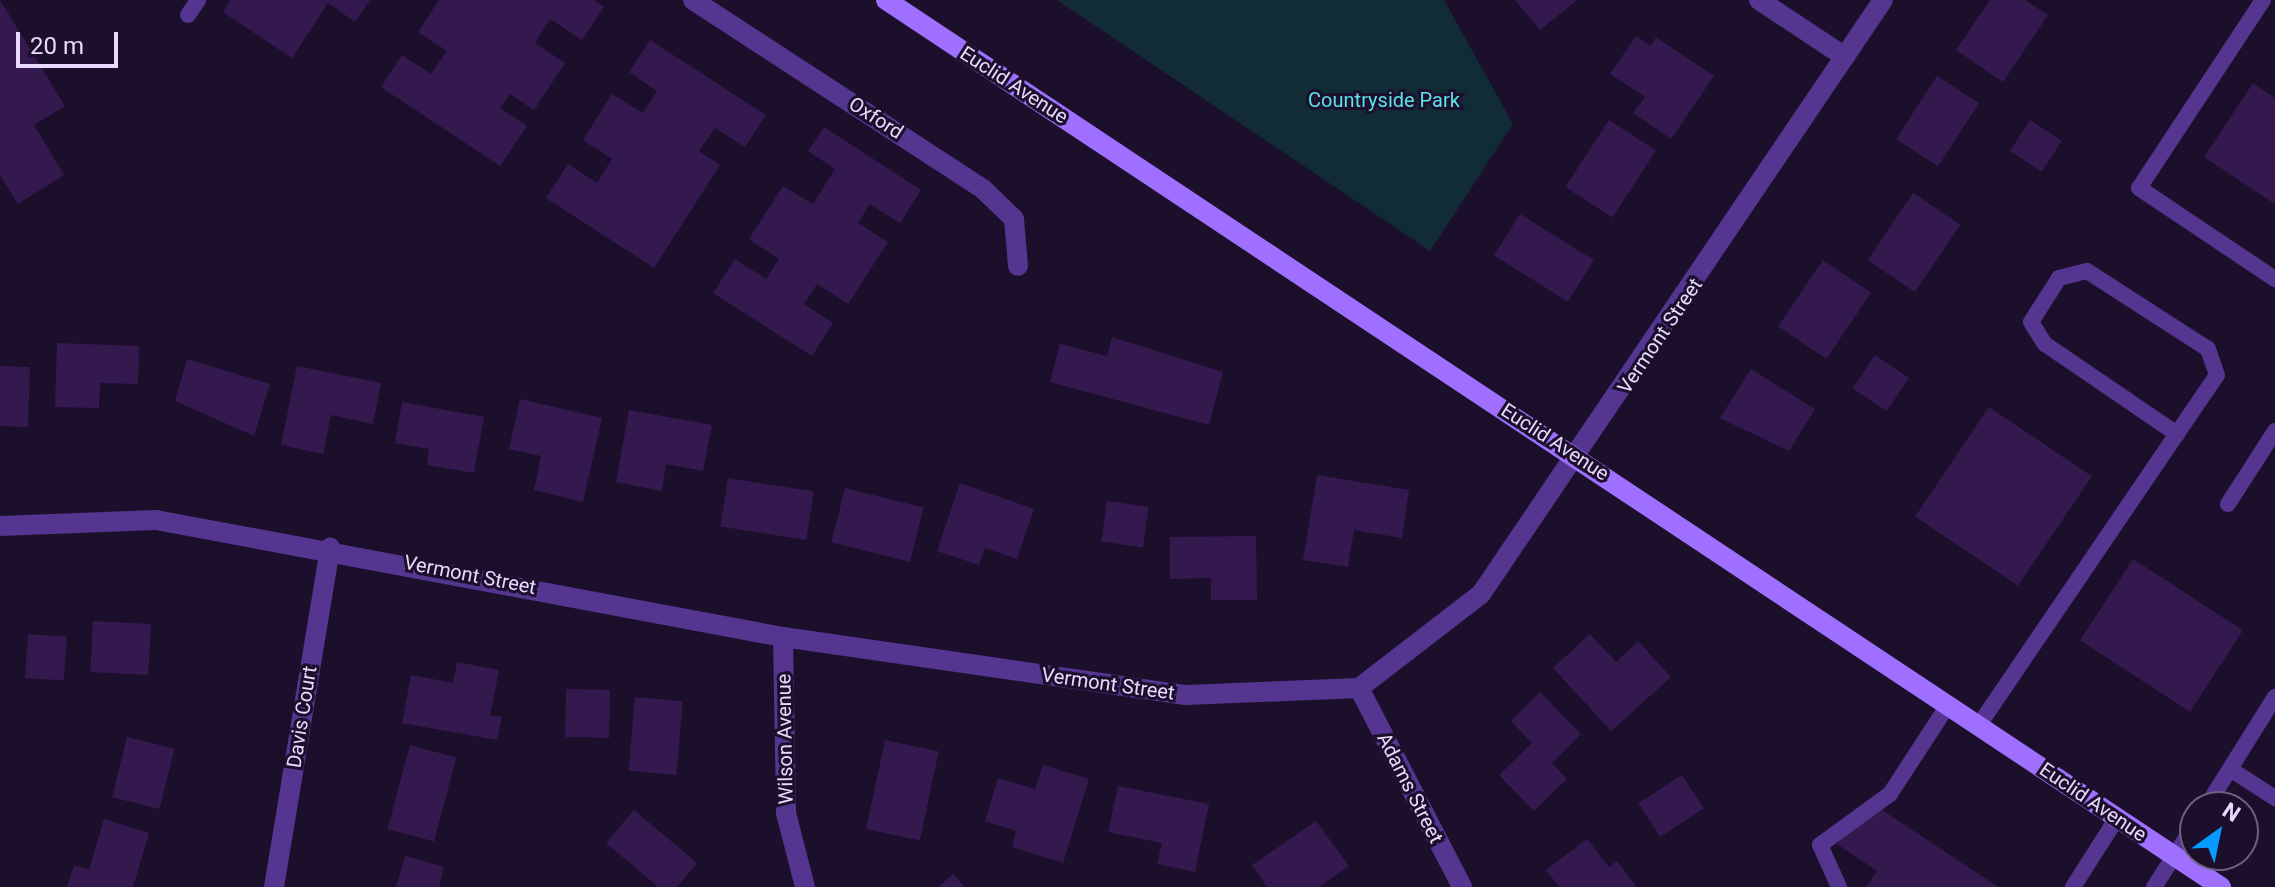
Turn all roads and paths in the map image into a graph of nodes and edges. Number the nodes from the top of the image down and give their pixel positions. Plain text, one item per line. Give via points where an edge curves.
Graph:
1 (198, 0) edge
2 (693, 0) edge
3 (886, 0) edge
4 (1759, 0) edge
5 (1883, 0) edge
6 (2263, 0) edge
7 (188, 15) dead end
8 (1845, 57) junction
9 (1018, 266) dead end
10 (2275, 279) edge
11 (2275, 431) edge
12 (2177, 434) junction
13 (1579, 458) junction
14 (2228, 504) dead end
15 (0, 526) edge
16 (330, 548) junction
17 (783, 637) junction
18 (1359, 688) junction
19 (2275, 697) edge
20 (1948, 705) junction
21 (1979, 725) junction
22 (2230, 769) junction
23 (2216, 791) edge
24 (2275, 798) edge
25 (2117, 818) junction
26 (2179, 850) edge
27 (2175, 856) junction
28 (274, 887) edge
29 (805, 887) edge
30 (1462, 887) edge
31 (1839, 887) edge
32 (2073, 887) edge
33 (2154, 887) edge
34 (2221, 887) edge

1 - 7 lane
2 - 9 street, Oxford via 983,189 1014,219
3 - 13 main road, Euclid Avenue
4 - 8 street
5 - 8 street, Vermont Street
6 - 10 lane via 2139,188
8 - 13 street, Vermont Street
11 - 14 lane
12 - 12 lane via 2217,375 2208,349 2087,271 2059,278 2031,322 2045,344
12 - 21 lane
13 - 18 street, Vermont Street via 1481,594
13 - 20 main road, Euclid Avenue
15 - 16 street, Vermont Street via 156,520
16 - 17 street, Vermont Street
16 - 28 street, Davis Court
17 - 18 street, Vermont Street via 1186,695
17 - 29 street, Wilson Avenue via 786,813
18 - 30 street, Adams Street
19 - 22 lane
20 - 21 main road, Euclid Avenue
20 - 31 lane via 1890,794 1820,845
21 - 25 main road, Euclid Avenue
22 - 23 lane
22 - 24 lane
25 - 27 main road, Euclid Avenue
25 - 32 lane
26 - 27 lane
27 - 33 lane
27 - 34 main road, Euclid Avenue

